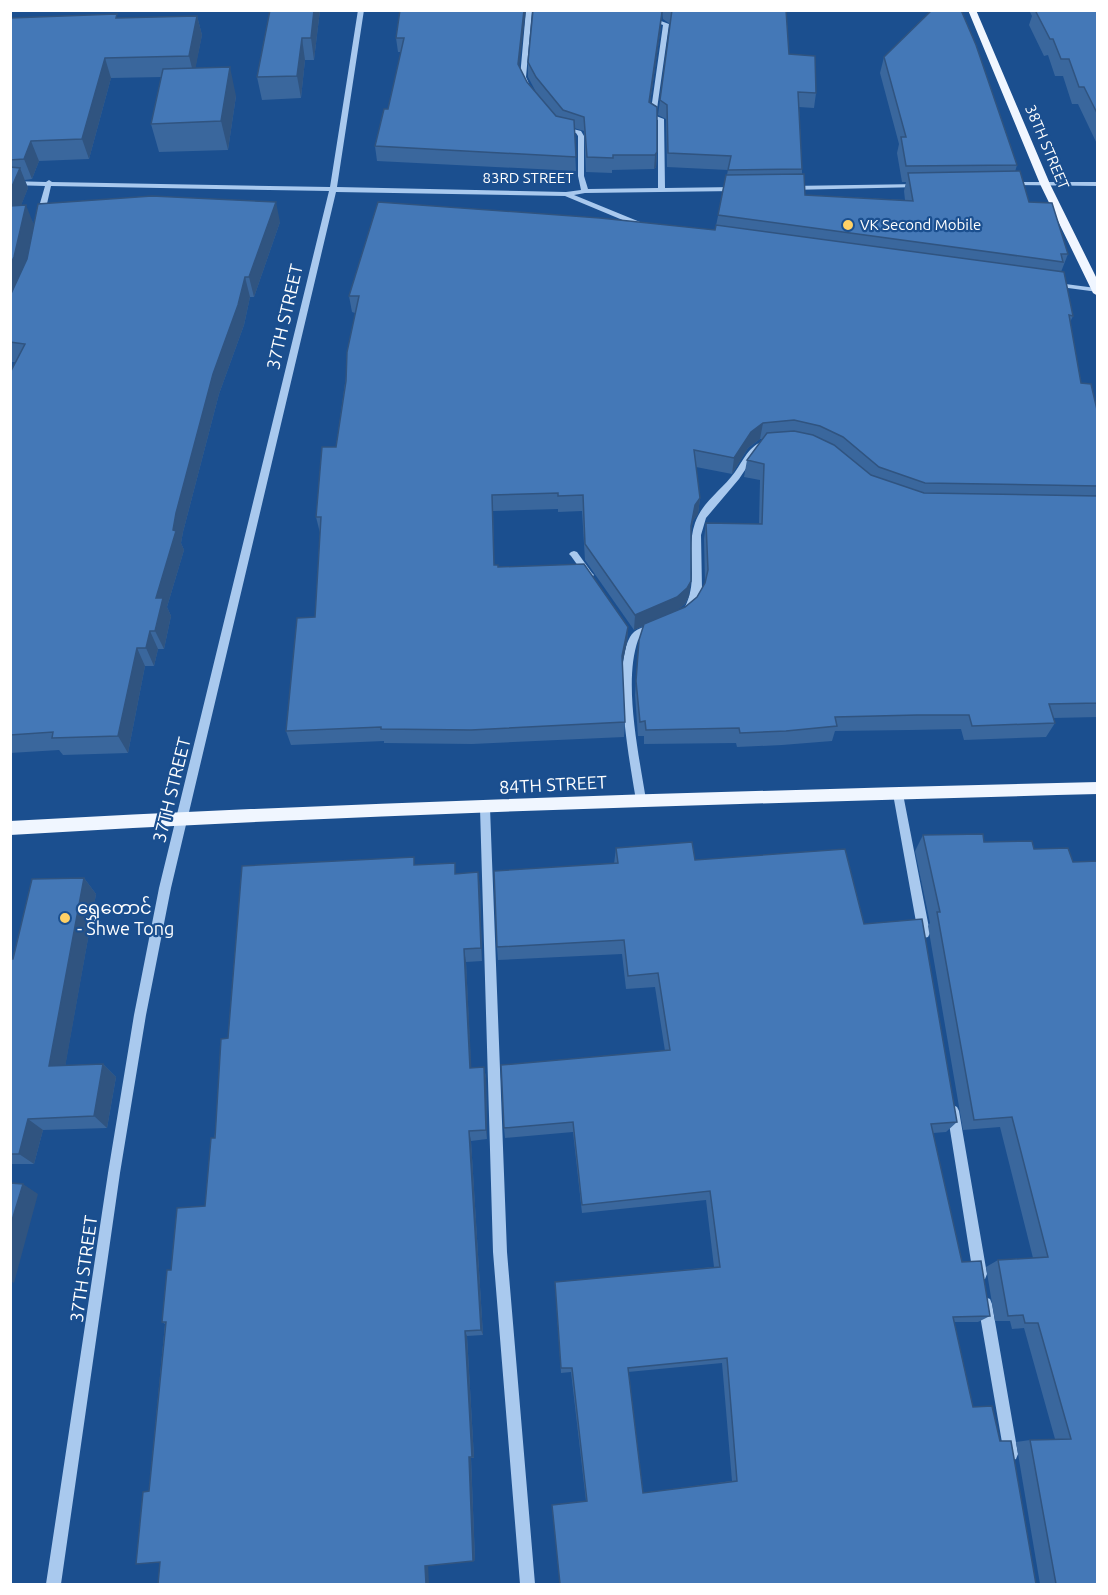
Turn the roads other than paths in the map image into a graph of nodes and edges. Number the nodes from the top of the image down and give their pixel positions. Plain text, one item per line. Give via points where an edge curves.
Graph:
1 (361, 10) edge
2 (529, 10) edge
3 (657, 10) edge
4 (972, 10) edge
5 (531, 94) edge
6 (555, 122) edge
7 (49, 182) junction
8 (10, 183) edge
9 (997, 184) edge
10 (1045, 184) junction
11 (1098, 184) edge
12 (926, 186) edge
13 (782, 188) edge
14 (746, 189) edge
15 (333, 190) junction
16 (662, 190) junction
17 (585, 191) junction
18 (566, 194) junction
19 (641, 226) edge
20 (38, 229) edge
21 (1049, 284) edge
22 (1097, 292) edge
23 (774, 442) edge
24 (574, 554) dead end
25 (594, 583) edge
26 (679, 617) edge
27 (666, 623) edge
28 (626, 630) edge
29 (633, 640) junction
30 (1098, 788) edge
31 (898, 794) junction
32 (640, 800) junction
33 (485, 808) junction
34 (183, 818) junction
35 (10, 828) edge
36 (926, 946) edge
37 (951, 1098) edge
38 (1014, 1473) edge
39 (53, 1584) edge
40 (528, 1584) edge

1 - 15 street, 37TH STREET
2 - 5 street via 523,77
3 - 16 street via 658,22 666,24 653,117 661,119
4 - 10 main road, 38TH STREET
6 - 17 street via 581,136
7 - 8 street, 83RD STREET
7 - 15 street, 83RD STREET
7 - 20 street
9 - 10 street
10 - 11 street
10 - 22 main road, 38TH STREET
12 - 13 street
14 - 16 street, 83RD STREET
15 - 18 street, 83RD STREET
15 - 34 street, 37TH STREET
16 - 17 street, 83RD STREET
17 - 18 street, 83RD STREET
18 - 19 street
21 - 22 street
23 - 26 street via 761,444 753,451 736,478 699,521 696,597
24 - 25 street
27 - 29 street via 637,634
28 - 29 street
29 - 32 street via 629,662 630,729
30 - 31 main road, 84TH STREET
31 - 32 main road, 84TH STREET
31 - 36 street
32 - 33 main road, 84TH STREET
33 - 34 main road, 84TH STREET
33 - 40 street via 500,1252
34 - 35 main road, 84TH STREET
34 - 39 street, 37TH STREET via 140,1015
37 - 38 street

